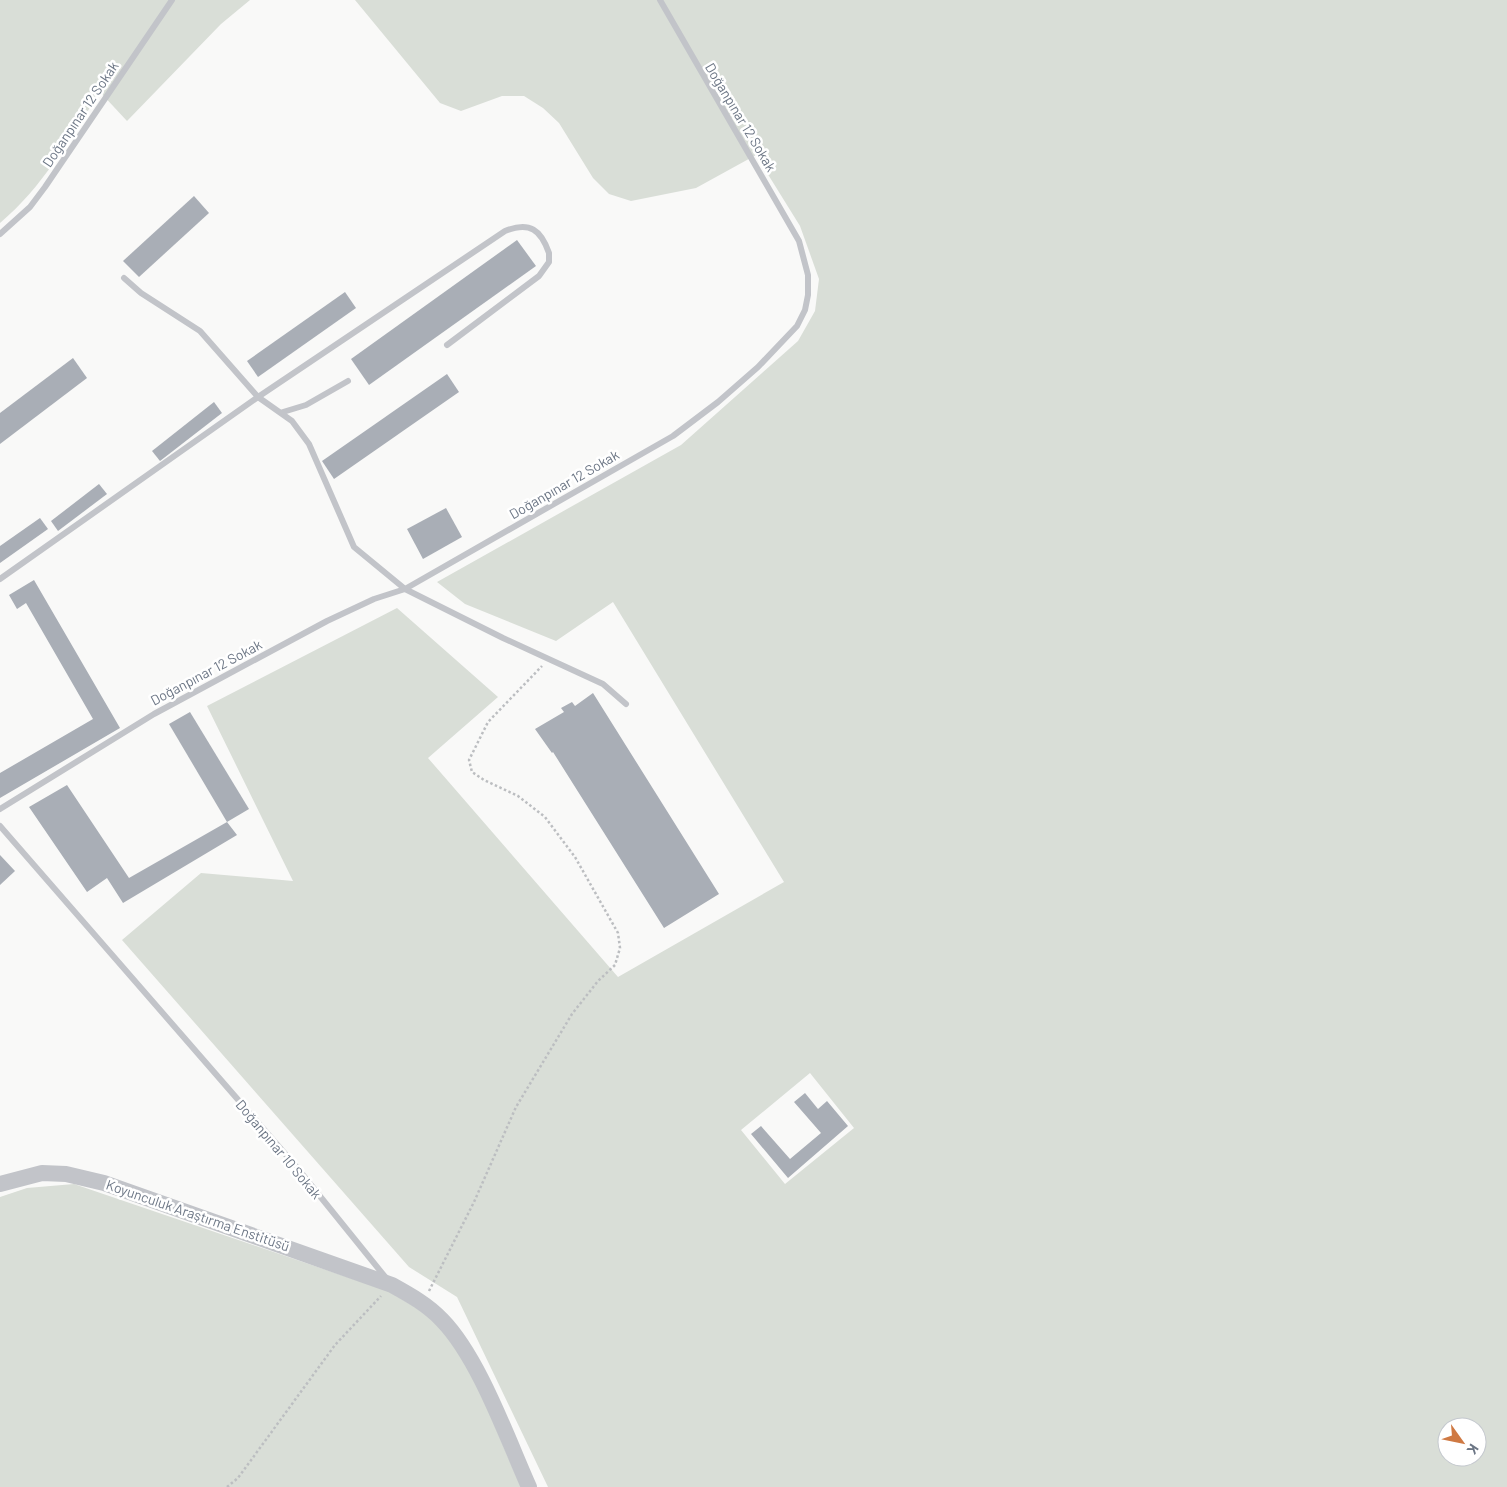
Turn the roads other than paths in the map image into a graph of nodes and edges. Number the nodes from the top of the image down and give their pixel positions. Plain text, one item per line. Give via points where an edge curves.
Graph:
1 (172, 0) edge
2 (660, 0) edge
3 (0, 234) edge
4 (124, 278) dead end
5 (447, 345) dead end
6 (348, 381) dead end
7 (258, 397) junction
8 (283, 412) junction
9 (0, 579) edge
10 (405, 589) junction
11 (626, 704) dead end
12 (0, 809) edge
13 (0, 826) edge
14 (0, 1184) edge
15 (392, 1285) junction
16 (529, 1487) edge

1 - 3 lane, Doğanpınar 12 Sokak via 45,187 30,207
2 - 10 lane, Doğanpınar 12 Sokak via 799,241 808,275 805,310 798,326 758,366 673,436
4 - 7 lane via 148,298 200,331
5 - 7 lane via 540,276 550,253 540,233 518,226 505,231
6 - 8 lane via 306,404
7 - 8 lane
7 - 9 lane
8 - 10 lane via 309,444 354,547
10 - 11 lane via 603,684
10 - 12 lane, Doğanpınar 12 Sokak via 374,599 327,621 154,714
13 - 15 lane, Doğanpınar 10 Sokak via 294,1164
14 - 15 street, Koyunculuk Araştırma Enstitüsü via 42,1173 104,1182
15 - 16 street, Doğanpınar 10 Sokak via 423,1303 443,1320 465,1352 486,1390

